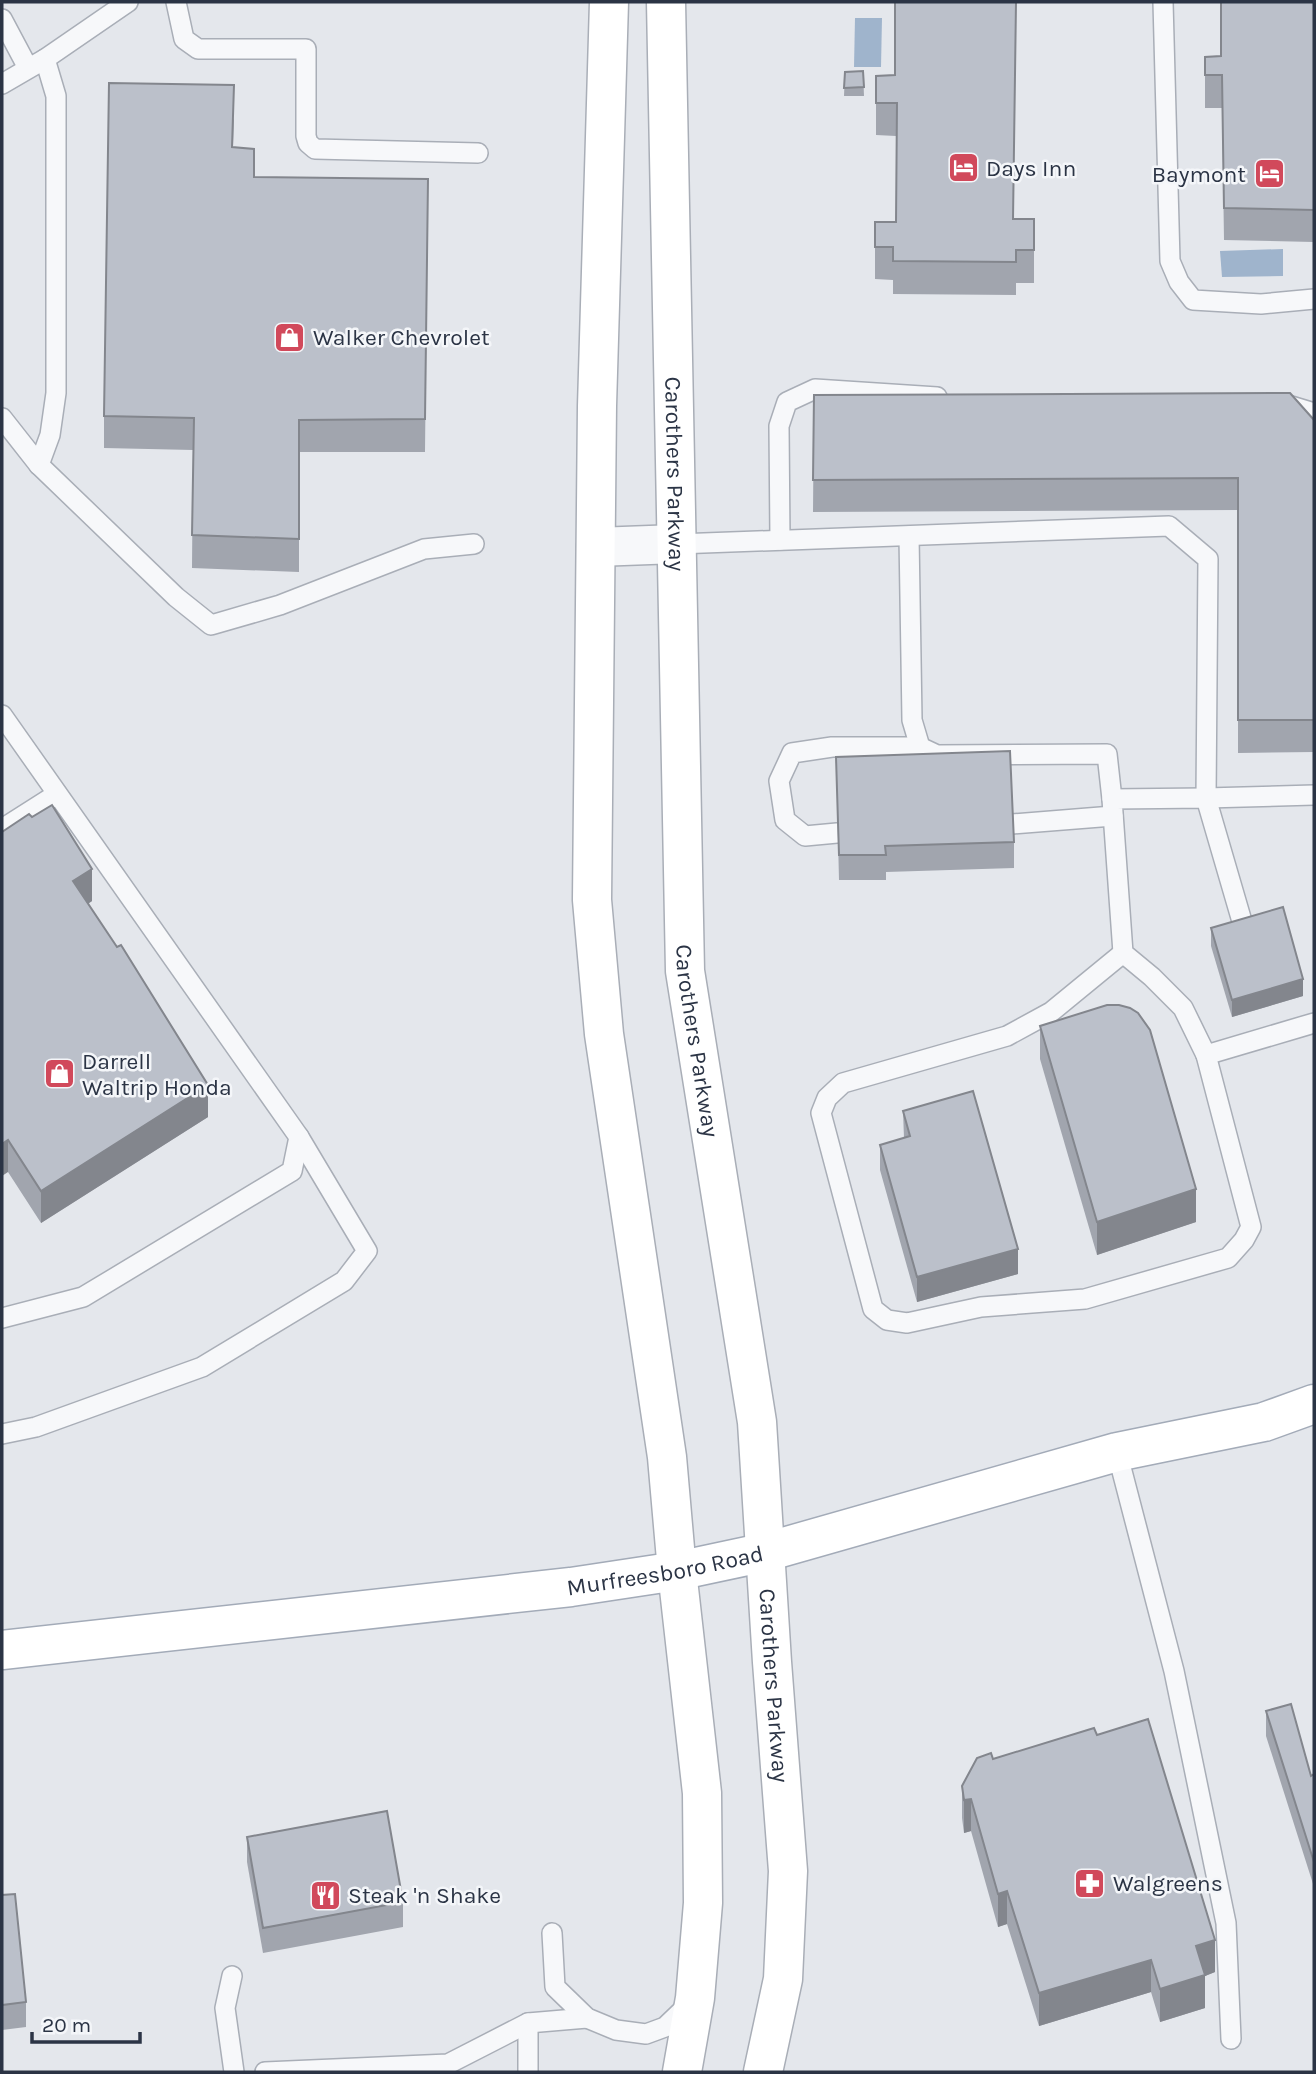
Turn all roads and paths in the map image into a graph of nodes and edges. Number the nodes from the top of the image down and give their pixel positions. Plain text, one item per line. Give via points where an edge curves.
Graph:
1 (128, 2) edge
2 (176, 2) edge
3 (609, 2) edge
4 (666, 2) edge
5 (1163, 2) edge
6 (2, 19) edge
7 (37, 63) junction
8 (2, 83) edge
9 (478, 153) dead end
10 (1314, 299) edge
11 (958, 398) edge
12 (1265, 406) edge
13 (1314, 413) edge
14 (2, 418) edge
15 (39, 465) junction
16 (909, 536) junction
17 (780, 540) junction
18 (474, 544) dead end
19 (677, 544) junction
20 (596, 547) junction
21 (2, 715) edge
22 (920, 747) junction
23 (57, 794) junction
24 (1314, 795) edge
25 (1206, 798) junction
26 (1112, 808) junction
27 (1012, 824) edge
28 (2, 829) edge
29 (837, 833) edge
30 (1241, 918) edge
31 (1124, 953) junction
32 (1314, 1023) edge
33 (1206, 1055) junction
34 (299, 1137) junction
35 (2, 1318) edge
36 (1314, 1404) edge
37 (2, 1434) edge
38 (1117, 1452) junction
39 (766, 1552) junction
40 (677, 1571) junction
41 (2, 1650) edge
42 (552, 1933) dead end
43 (232, 1976) dead end
44 (695, 1998) junction
45 (587, 2018) junction
46 (528, 2023) junction
47 (1231, 2039) dead end
48 (448, 2068) edge
49 (234, 2072) edge
50 (265, 2072) edge
51 (528, 2072) edge
52 (682, 2072) edge
53 (763, 2072) edge

1 - 7 lane
2 - 9 lane via 184,39 198,49 306,49 306,136 315,149
3 - 20 main road
4 - 19 main road, Carothers Parkway
5 - 10 lane via 1170,261 1179,282 1193,300 1261,304
6 - 7 lane
7 - 8 lane
7 - 15 lane via 56,96 56,393 50,435
11 - 17 lane via 815,389 787,402 779,426
12 - 13 lane via 1288,405
14 - 15 lane
15 - 18 lane via 211,625 280,605 424,549
16 - 17 lane
16 - 22 lane via 912,720
16 - 25 lane via 1169,526 1208,559
17 - 19 lane
19 - 20 street
19 - 39 main road, Carothers Parkway via 685,971 757,1422
20 - 40 main road via 593,914 604,1034 667,1457
21 - 23 lane
22 - 26 lane via 937,755 1107,754
22 - 29 lane via 793,752 779,782 785,820 805,835
23 - 28 lane
23 - 34 lane
24 - 25 lane
25 - 26 lane
25 - 30 lane
26 - 27 lane
26 - 31 lane
31 - 33 lane via 1183,1008
31 - 33 lane via 1051,1012 1007,1036 843,1083 827,1098 821,1113 873,1309 887,1320 907,1323 981,1307 1085,1299 1228,1258 1251,1227
32 - 33 lane
34 - 35 lane via 292,1171 83,1297
34 - 37 lane via 367,1251 344,1281 202,1367 36,1427
36 - 38 main road, Murfreesboro Road via 1264,1422
38 - 39 main road, Murfreesboro Road
38 - 47 lane via 1174,1671 1226,1923
39 - 40 main road, Murfreesboro Road
39 - 53 main road, Carothers Parkway via 788,1871 783,1979
40 - 41 main road, Murfreesboro Road
40 - 44 main road via 702,1793 703,1903
42 - 45 lane via 555,1987
43 - 49 lane via 225,2008
44 - 45 lane via 665,2027 646,2034 616,2030
44 - 52 main road
45 - 46 lane
46 - 48 lane
46 - 51 lane
48 - 50 lane

